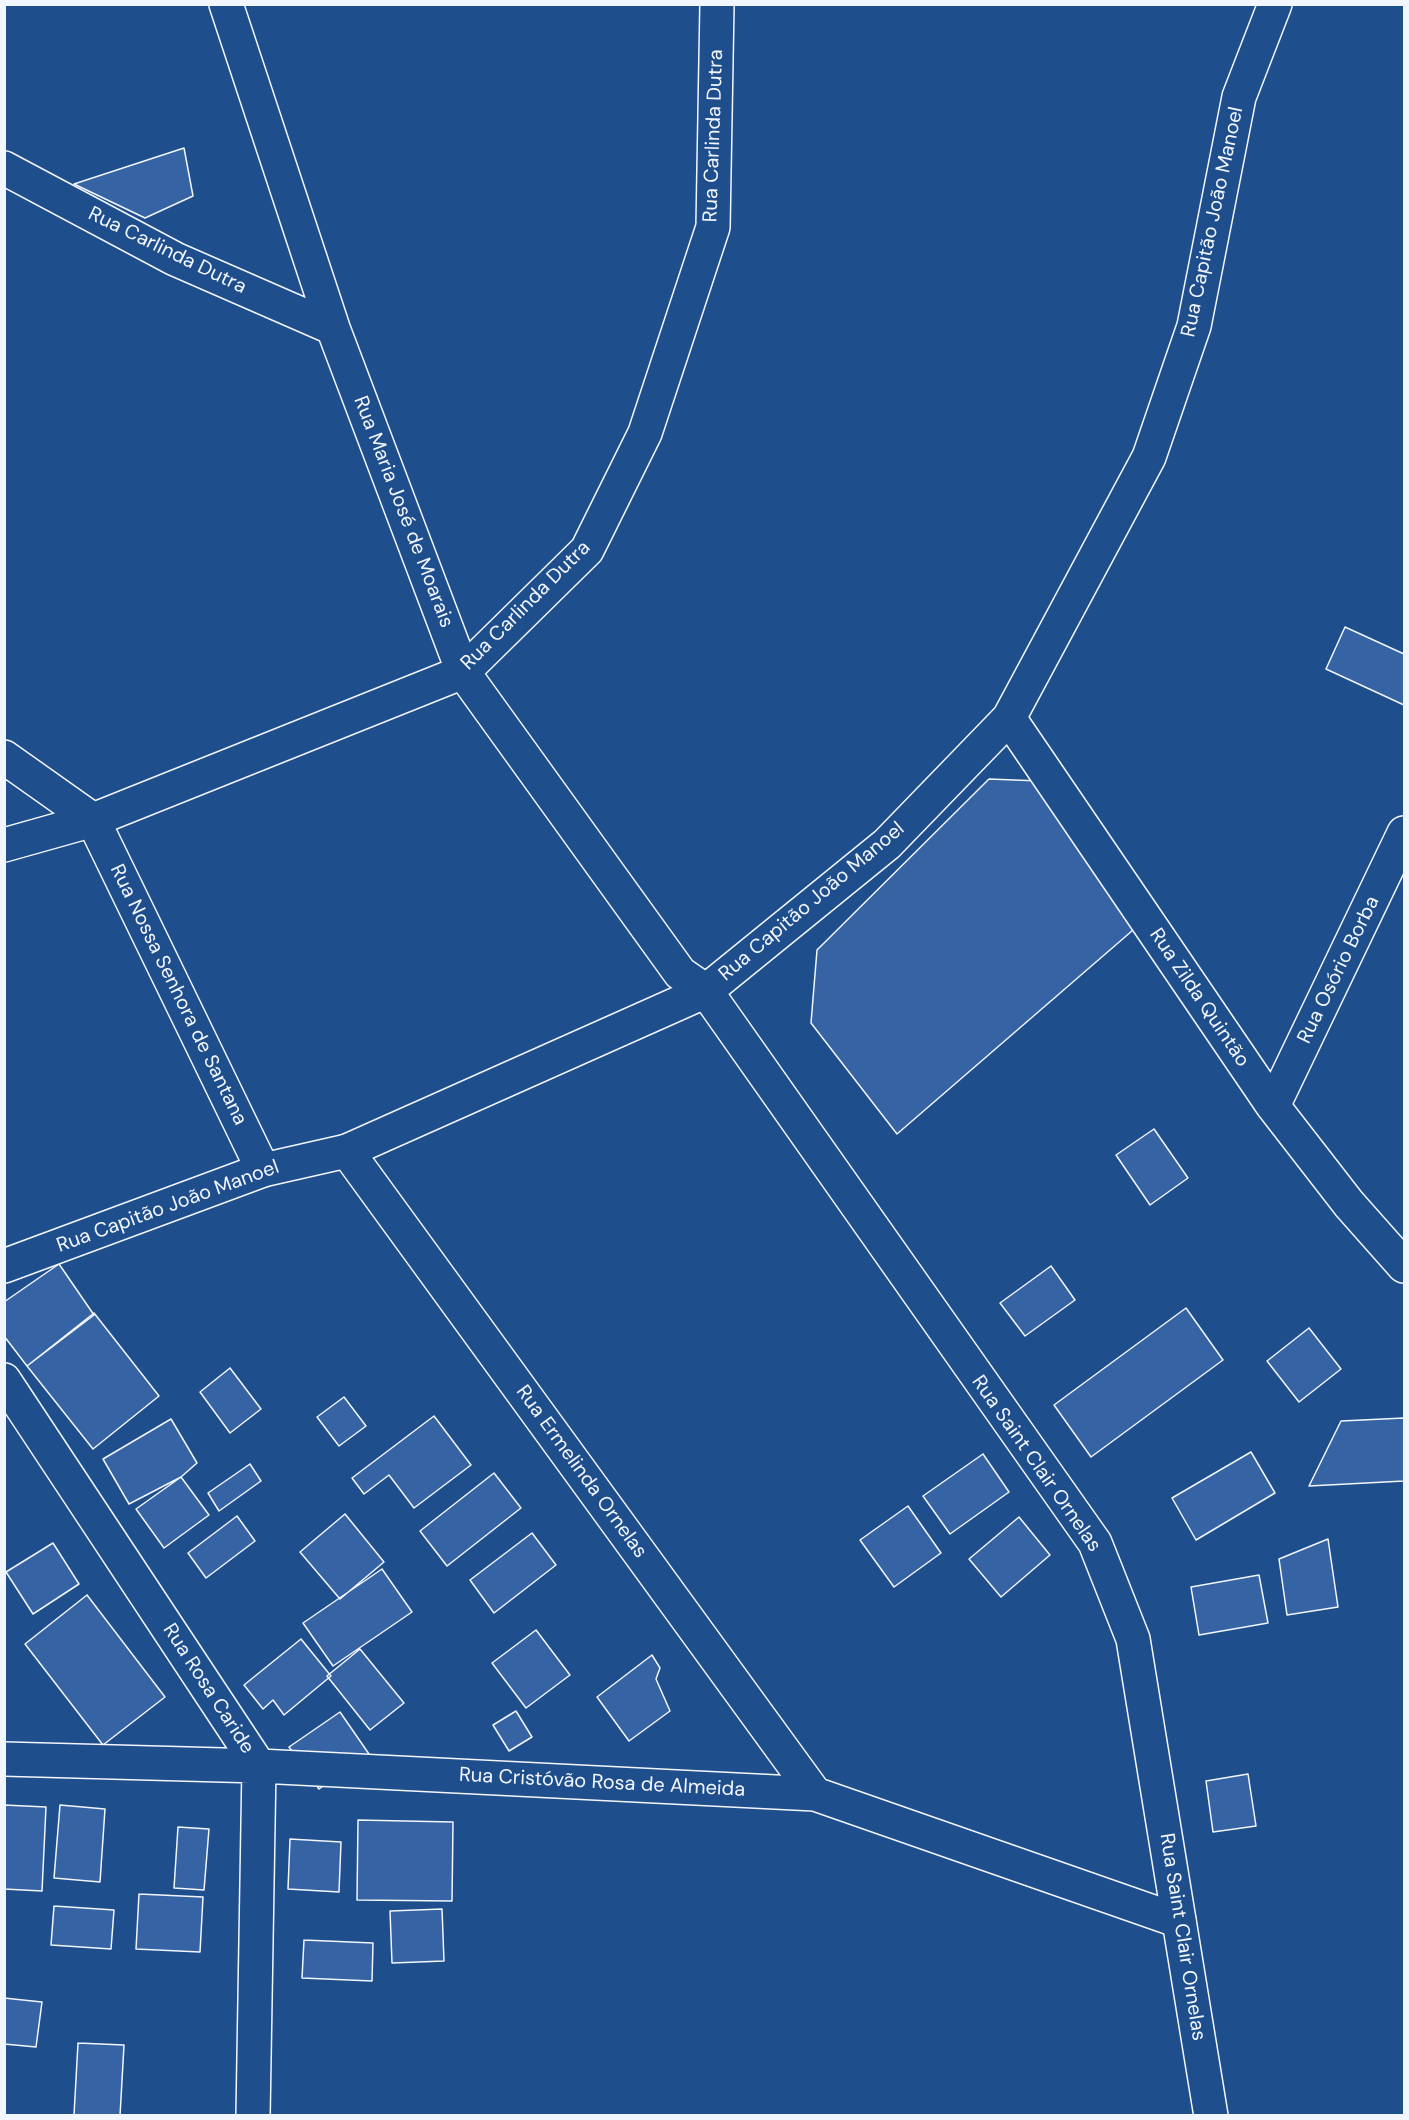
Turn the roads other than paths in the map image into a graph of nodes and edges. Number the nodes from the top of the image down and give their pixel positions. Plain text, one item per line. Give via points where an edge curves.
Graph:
1 (226, 4) edge
2 (717, 4) edge
3 (1275, 4) edge
4 (4, 168) edge
5 (333, 328) junction
6 (463, 672) junction
7 (1009, 718) junction
8 (4, 757) edge
9 (93, 820) junction
10 (1404, 833) edge
11 (4, 845) edge
12 (706, 991) junction
13 (1273, 1106) junction
14 (347, 1151) junction
15 (263, 1170) junction
16 (4, 1266) edge
17 (1404, 1266) edge
18 (4, 1380) edge
19 (4, 1759) edge
20 (259, 1766) junction
21 (814, 1794) junction
22 (1179, 1921) junction
23 (253, 2115) edge
24 (1211, 2115) edge

1 - 5 street, Rua Maria José de Moarais
2 - 6 street, Rua Carlinda Dutra via 713,227 645,433 587,550
3 - 7 street, Rua Capitão João Manoel via 1239,97 1194,326 1149,457
4 - 5 street, Rua Carlinda Dutra via 175,259
5 - 6 street, Rua Maria José de Moarais
6 - 9 street, Rua Carlinda Dutra
6 - 12 street, Rua Maria José de Moarais via 680,973
7 - 12 street, Rua Capitão João Manoel via 887,844
7 - 13 street, Rua Zilda Quintão
8 - 9 street
9 - 11 street, Rua Carlinda Dutra
9 - 15 street, Rua Nossa Senhora de Santana
10 - 13 street, Rua Osório Borba
12 - 14 street, Rua Capitão João Manoel
12 - 22 street, Rua Saint Clair Ornelas via 1095,1543 1133,1639
13 - 17 street, Rua Zilda Quintão via 1349,1204
14 - 15 street, Rua Capitão João Manoel
14 - 21 street, Rua Ermelinda Ornelas
15 - 16 street, Rua Capitão João Manoel
18 - 20 street, Rua Rosa Caride
19 - 20 street, Rua Cristóvão Rosa de Almeida
20 - 21 street, Rua Cristóvão Rosa de Almeida
20 - 23 street, Rua Rosa Caride
21 - 22 street, Rua Cristóvão Rosa de Almeida
22 - 24 street, Rua Saint Clair Ornelas

